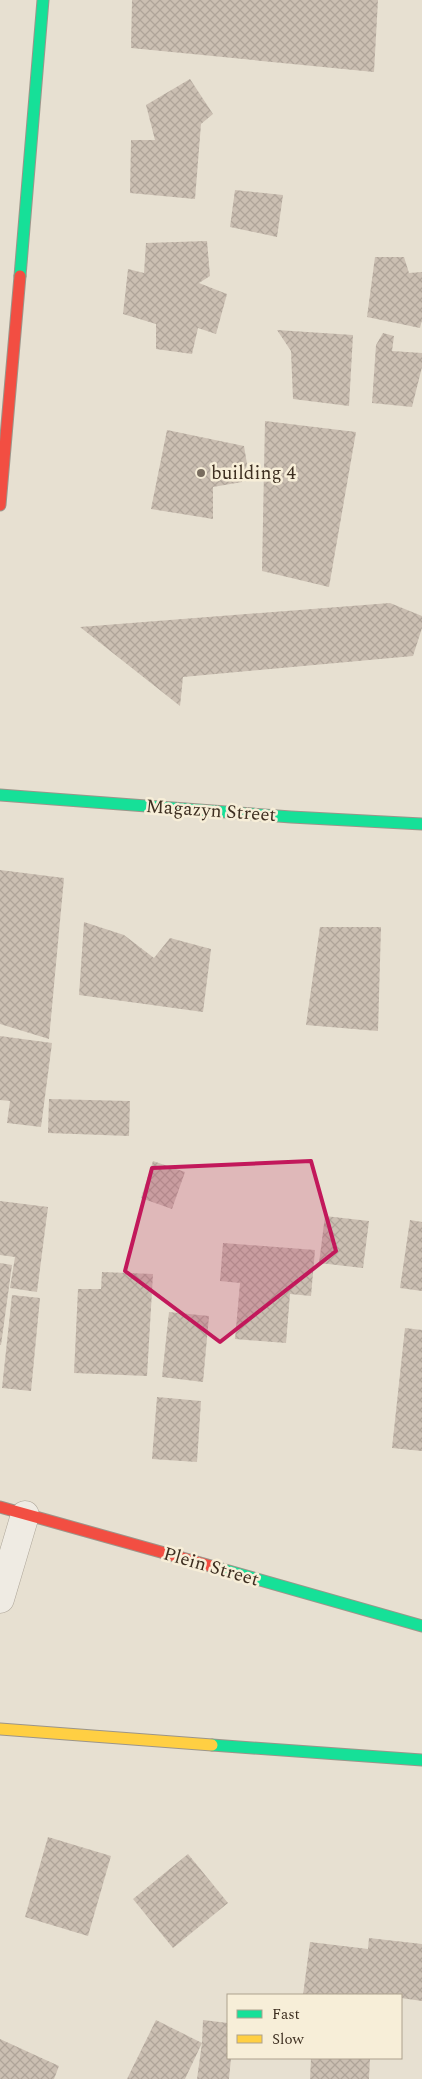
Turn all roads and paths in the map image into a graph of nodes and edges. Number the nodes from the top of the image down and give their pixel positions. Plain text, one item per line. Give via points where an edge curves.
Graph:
1 (43, 0) edge
2 (0, 505) edge
3 (0, 794) edge
4 (422, 824) edge
5 (13, 1511) edge
6 (0, 1599) edge
7 (422, 1626) edge
8 (0, 1729) edge
9 (422, 1760) edge

1 - 2 street
3 - 4 street, Magazyn Street
5 - 6 street
5 - 7 street, Plein Street
8 - 9 street

